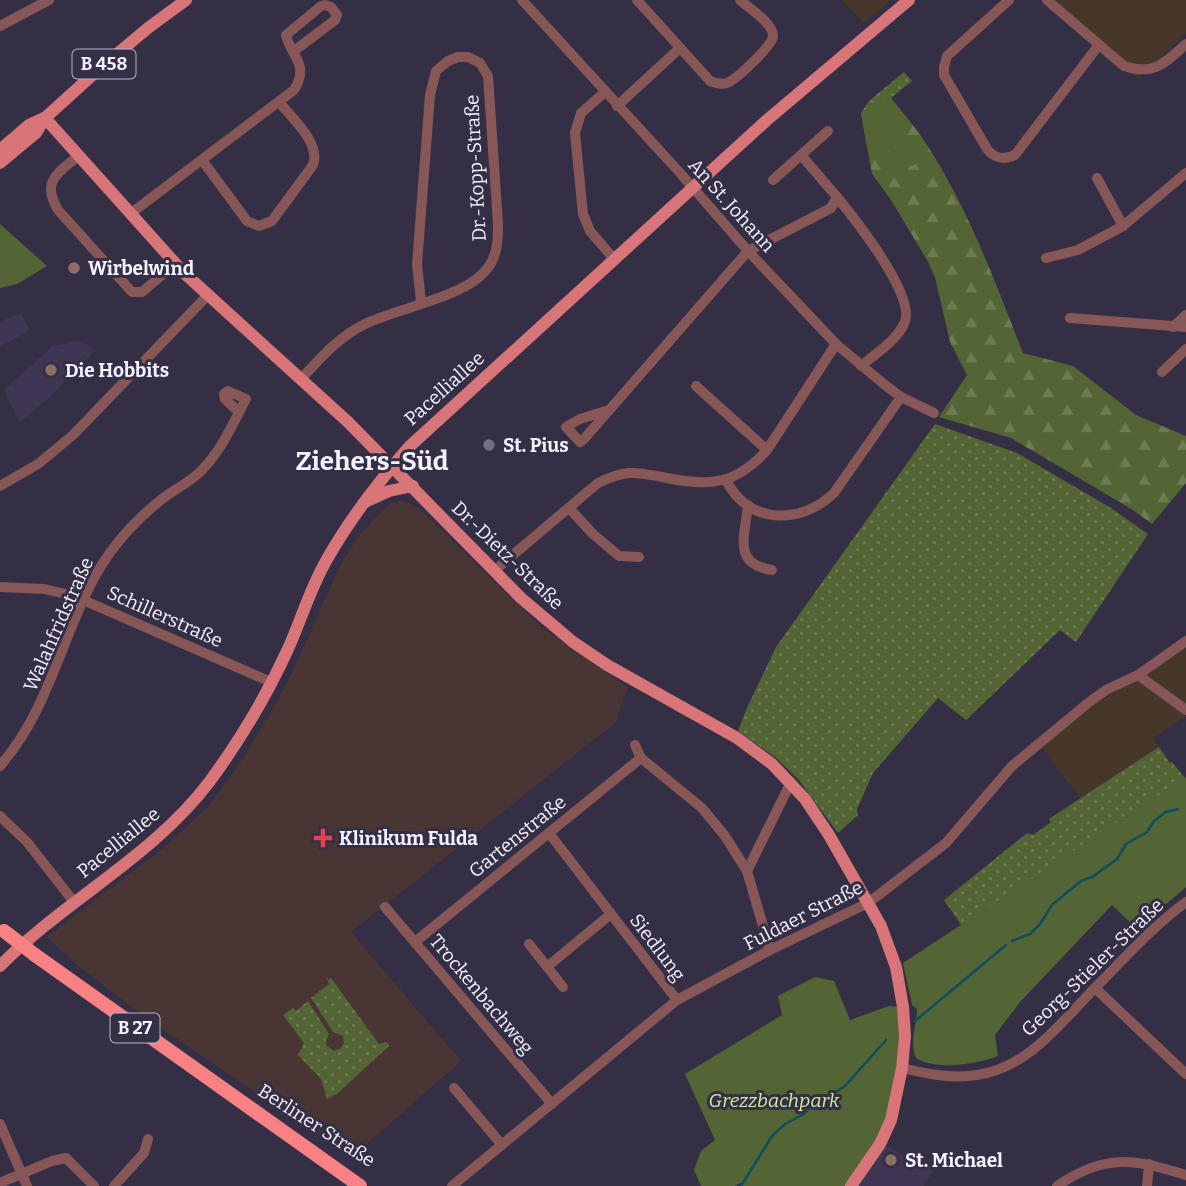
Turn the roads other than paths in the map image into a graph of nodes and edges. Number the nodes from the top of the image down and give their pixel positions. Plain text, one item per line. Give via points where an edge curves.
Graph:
1 (49, 0) edge
2 (186, 0) edge
3 (522, 0) edge
4 (637, 0) edge
5 (740, 0) edge
6 (909, 0) edge
7 (1009, 0) edge
8 (1047, 0) edge
9 (0, 26) edge
10 (1186, 44) edge
11 (1098, 46) junction
12 (680, 48) junction
13 (294, 51) junction
14 (605, 92) junction
15 (279, 102) junction
16 (617, 106) junction
17 (45, 118) junction
18 (828, 131) dead end
19 (0, 150) edge
20 (801, 155) junction
21 (78, 156) junction
22 (202, 160) junction
23 (0, 163) edge
24 (1186, 173) edge
25 (1097, 178) dead end
26 (773, 180) dead end
27 (693, 187) junction
28 (837, 197) junction
29 (130, 214) junction
30 (1123, 226) junction
31 (748, 251) junction
32 (1046, 258) dead end
33 (614, 259) junction
34 (176, 264) junction
35 (207, 296) junction
36 (421, 302) junction
37 (1186, 315) edge
38 (1070, 318) dead end
39 (1172, 327) junction
40 (1186, 327) edge
41 (836, 344) junction
42 (1186, 349) edge
43 (861, 366) junction
44 (1162, 372) dead end
45 (300, 380) junction
46 (696, 386) dead end
47 (901, 397) junction
48 (609, 410) dead end
49 (239, 412) dead end
50 (934, 413) dead end
51 (767, 450) junction
52 (393, 466) junction
53 (726, 480) junction
54 (0, 486) edge
55 (413, 486) junction
56 (366, 502) junction
57 (748, 505) junction
58 (570, 509) junction
59 (639, 557) dead end
60 (772, 570) dead end
61 (494, 571) junction
62 (0, 587) edge
63 (84, 600) junction
64 (1186, 641) edge
65 (1138, 675) junction
66 (271, 682) junction
67 (1186, 710) edge
68 (635, 745) dead end
69 (640, 758) junction
70 (0, 766) edge
71 (791, 782) junction
72 (0, 816) edge
73 (549, 833) junction
74 (747, 871) junction
75 (74, 902) junction
76 (1186, 902) edge
77 (869, 904) junction
78 (385, 907) dead end
79 (611, 914) junction
80 (2, 930) edge
81 (415, 942) junction
82 (529, 944) dead end
83 (771, 950) junction
84 (0, 966) edge
85 (548, 966) junction
86 (563, 987) dead end
87 (1095, 988) junction
88 (677, 1000) junction
89 (902, 1068) junction
90 (1186, 1074) edge
91 (454, 1088) dead end
92 (238, 1098) junction
93 (552, 1104) junction
94 (0, 1124) edge
95 (148, 1139) dead end
96 (502, 1145) junction
97 (1149, 1164) junction
98 (22, 1174) junction
99 (1186, 1175) edge
100 (0, 1183) edge
101 (27, 1186) edge
102 (94, 1186) edge
103 (114, 1186) edge
104 (360, 1186) edge
105 (373, 1186) edge
106 (452, 1186) edge
107 (851, 1186) edge
108 (1057, 1186) edge
109 (1147, 1186) edge

1 - 9 street
2 - 17 main road, B 458
3 - 14 street, An St. Johann
4 - 12 street
5 - 12 street via 774,35 772,44 731,81 710,81
6 - 27 main road, Pacelliallee
7 - 11 street via 947,56 944,66 947,80 996,157 1015,155
8 - 11 street
10 - 11 street via 1163,65 1140,71 1124,66
12 - 16 street
13 - 13 street via 287,39 289,30 321,6 331,7 337,18
13 - 15 street via 300,65 299,80
14 - 16 street, An St. Johann
14 - 33 street via 581,113 575,133 583,214 590,231
15 - 22 street
15 - 22 street via 316,156 272,221 259,226 247,221
16 - 27 street, An St. Johann
17 - 19 main road, B 458 via 29,125
17 - 21 main road, Dr.-Dietz-Straße
17 - 23 main road, B 458 via 36,133
18 - 20 street
20 - 26 street
20 - 28 street
21 - 29 main road, Dr.-Dietz-Straße
21 - 34 street via 56,176 51,198 132,292 149,288
22 - 29 street
24 - 30 street
25 - 30 street
27 - 31 street, An St. Johann
27 - 33 main road, Pacelliallee
28 - 31 street via 831,208
28 - 43 street via 880,254 907,315 895,335
29 - 34 main road, Dr.-Dietz-Straße
30 - 32 street via 1078,250
31 - 41 street, An St. Johann
31 - 48 street
33 - 52 main road, Pacelliallee
34 - 35 main road, Dr.-Dietz-Straße
35 - 45 main road, Dr.-Dietz-Straße
35 - 54 street via 73,435 38,464
36 - 36 street, Dr.-Kopp-Straße via 476,282 498,246 488,76 480,62 468,57 448,61 436,71 430,95 417,264
36 - 45 street, Dr.-Kopp-Straße via 345,335
37 - 39 street
38 - 39 street
39 - 40 street
41 - 43 street, An St. Johann
41 - 51 street
42 - 44 street
43 - 47 street, An St. Johann
45 - 52 main road, Dr.-Dietz-Straße
46 - 51 street
47 - 50 street, An St. Johann
47 - 57 street via 834,493 820,505 788,516
49 - 63 street, Walahfridstraße via 225,443 202,470 139,519 118,542
51 - 53 street via 755,464
52 - 55 main road, Dr.-Dietz-Straße
52 - 56 main road, Pacelliallee
53 - 57 street
53 - 58 street via 698,483 632,472 615,475 598,483
55 - 56 main road
55 - 61 main road, Dr.-Dietz-Straße
56 - 66 main road, Pacelliallee via 326,562
57 - 60 street via 745,556 751,564
58 - 59 street via 619,556
58 - 61 street
61 - 71 main road, Dr.-Dietz-Straße via 573,642 629,679 737,738
62 - 63 street, Schillerstraße via 44,589
63 - 66 street, Schillerstraße
63 - 70 street, Walahfridstraße via 38,710
64 - 65 street, Fuldaer Straße
65 - 67 street
65 - 77 street, Fuldaer Straße via 1097,697 1012,766 946,843
66 - 75 main road, Pacelliallee via 238,740 186,809 142,851
68 - 69 street
69 - 73 street, Gartenstraße
69 - 74 street via 702,808
71 - 74 street
71 - 77 main road, Dr.-Dietz-Straße
72 - 75 street via 27,842
73 - 79 street, Siedlung
73 - 81 street, Gartenstraße
74 - 83 street
75 - 84 main road, Pacelliallee
76 - 87 street, Georg-Stieler-Straße
77 - 83 street, Fuldaer Straße
77 - 89 main road, Dr.-Dietz-Straße via 888,943 901,989
78 - 81 street, Trockenbachweg
79 - 85 street, Siedlung
79 - 88 street, Siedlung
80 - 92 highway, Berliner Straße / B 27, bridge
81 - 93 street, Trockenbachweg
82 - 85 street
83 - 88 street, Fuldaer Straße
85 - 86 street
87 - 89 street, Georg-Stieler-Straße via 1043,1042 1007,1067 956,1076
87 - 90 street
88 - 93 street, Fuldaer Straße
89 - 107 main road, Dr.-Dietz-Straße via 891,1120
91 - 96 street
92 - 104 highway, Berliner Straße / B 27
92 - 105 highway, Berliner Straße / B 27 via 254,1103
93 - 96 street, Fuldaer Straße
94 - 98 street
95 - 103 street via 144,1153
96 - 106 street, Fuldaer Straße
97 - 99 street
97 - 108 street via 1117,1161 1077,1173
97 - 109 street
98 - 100 street
98 - 101 street
98 - 102 street via 66,1158

